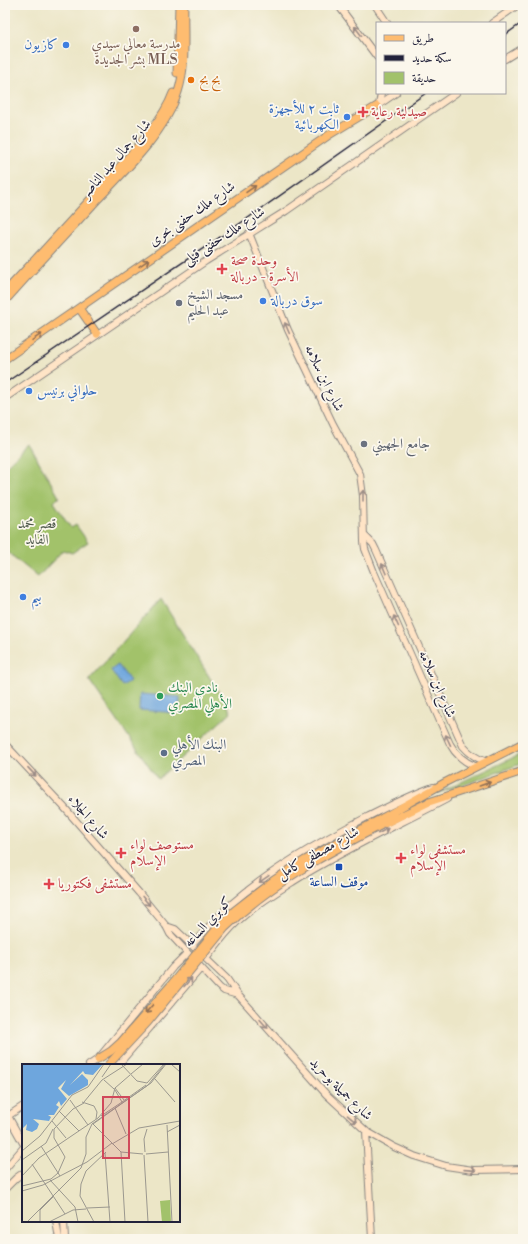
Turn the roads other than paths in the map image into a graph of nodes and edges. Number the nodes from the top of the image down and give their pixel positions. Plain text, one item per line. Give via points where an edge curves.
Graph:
1 (179, 5) edge
2 (184, 5) edge
3 (338, 5) edge
4 (374, 5) edge
5 (518, 5) edge
6 (387, 22) edge
7 (493, 22) edge
8 (523, 48) edge
9 (376, 56) edge
10 (506, 59) edge
11 (381, 94) edge
12 (395, 94) edge
13 (455, 94) edge
14 (378, 106) junction
15 (249, 233) junction
16 (5, 292) edge
17 (5, 301) edge
18 (79, 308) junction
19 (98, 334) junction
20 (5, 359) edge
21 (5, 398) edge
22 (364, 535) junction
23 (523, 743) edge
24 (5, 744) edge
25 (485, 761) junction
26 (475, 766) junction
27 (523, 771) edge
28 (446, 782) junction
29 (460, 791) junction
30 (383, 821) junction
31 (238, 899) junction
32 (248, 912) junction
33 (166, 926) junction
34 (192, 945) junction
35 (187, 953) junction
36 (206, 959) junction
37 (201, 968) junction
38 (238, 995) junction
39 (98, 1059) junction
40 (90, 1064) edge
41 (109, 1064) edge
42 (119, 1064) edge
43 (22, 1107) edge
44 (6, 1117) edge
45 (366, 1131) junction
46 (22, 1141) edge
47 (22, 1149) edge
48 (5, 1169) edge
49 (523, 1169) edge
50 (22, 1174) edge
51 (5, 1189) edge
52 (56, 1222) edge
53 (64, 1222) edge
54 (58, 1239) edge
55 (65, 1239) edge
56 (372, 1239) edge

1 - 16 main road, شارع جمال عبد الناصر via 177,78 166,108 119,167
2 - 17 main road, شارع جمال عبد الناصر via 182,77 176,98 165,120 121,174
9 -> 3 main road
4 - 6 main road
5 - 7 main road
8 - 10 main road
11 - 14 main road
12 - 14 main road, شارع ملك حفنى بحرى
13 - 15 main road, شارع ملك حفنى قبلى via 286,211
18 -> 14 main road, شارع ملك حفنى بحرى via 324,139
15 - 19 main road, شارع ملك حفنى قبلى
22 -> 15 main road, شارع ابن سلامه via 360,474 288,330
18 - 19 main road
20 -> 18 main road, شارع ملك حفنى بحرى
19 - 21 main road, شارع ملك حفنى قبلى
25 -> 22 main road, شارع ابن سلامه via 469,753 460,742 376,550
26 -> 22 main road, شارع ابن سلامه via 458,756 450,744 367,555
23 - 25 main road, شارع مصطفى كامل
24 -> 33 main road, شارع الجلاء via 63,806
25 - 26 main road, شارع مصطفى كامل
26 - 28 main road, شارع مصطفى كامل
29 -> 27 main road, شارع مصطفى كامل
28 - 30 main road, شارع مصطفى كامل
28 -> 31 main road, شارع مصطفى كامل via 411,795 350,826 282,866
29 - 30 main road, شارع مصطفى كامل
32 -> 29 main road, شارع مصطفى كامل via 312,870
30 -> 39 main road, كوبري الساعه, bridge via 305,860 235,910 121,1042
30 - 41 main road, كوبري الساعه, bridge via 293,875 237,917
31 - 32 main road via 238,910
31 - 34 main road, شارع مصطفى كامل via 222,912
32 - 36 main road, شارع مصطفى كامل via 230,929
33 - 34 main road, شارع الجلاء via 173,928
33 - 35 main road, شارع الجلاء
34 - 36 main road, شارع الجلاء
35 - 37 main road, شارع الجلاء
35 - 39 main road
36 - 38 main road, شارع الجلاء via 227,979
37 - 38 main road, شارع الجلاء via 224,991
42 -> 37 main road
38 -> 45 main road, شارع جميلة بوحريد via 326,1094
39 - 40 main road
43 - 44 main road
44 - 46 main road
45 -> 49 main road, شارع جميلة بوحريد via 414,1156 446,1166 473,1170
45 - 56 main road
47 - 48 main road
50 - 51 main road
52 - 54 main road
53 - 55 main road

